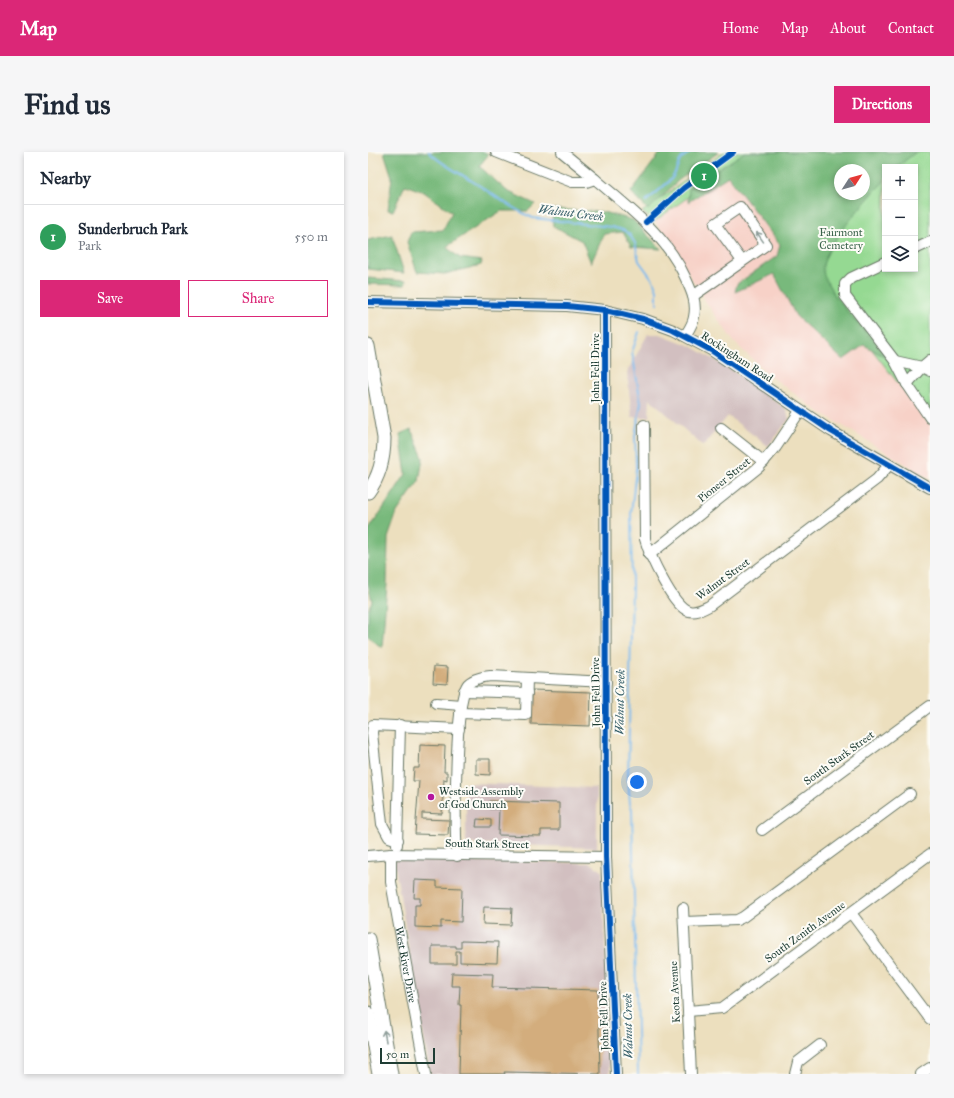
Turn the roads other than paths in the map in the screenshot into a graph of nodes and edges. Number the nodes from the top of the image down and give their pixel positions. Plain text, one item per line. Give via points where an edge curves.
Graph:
1 (496, 152) edge
2 (562, 152) edge
3 (595, 179) junction
4 (930, 242) edge
5 (918, 248) edge
6 (742, 261) junction
7 (882, 263) edge
8 (693, 296) junction
9 (368, 302) edge
10 (605, 310) junction
11 (685, 336) junction
12 (368, 346) edge
13 (930, 360) edge
14 (896, 361) junction
15 (926, 369) edge
16 (906, 384) junction
17 (800, 411) junction
18 (930, 418) edge
19 (644, 425) dead end
20 (721, 428) dead end
21 (764, 462) junction
22 (889, 465) junction
23 (930, 488) edge
24 (368, 492) edge
25 (649, 555) junction
26 (528, 678) junction
27 (606, 682) junction
28 (464, 691) junction
29 (527, 693) junction
30 (436, 704) dead end
31 (930, 706) edge
32 (461, 709) junction
33 (400, 725) junction
34 (458, 729) junction
35 (910, 794) dead end
36 (762, 830) dead end
37 (398, 840) junction
38 (394, 854) junction
39 (930, 854) edge
40 (368, 856) edge
41 (457, 856) junction
42 (606, 857) junction
43 (683, 908) dead end
44 (851, 912) junction
45 (684, 922) junction
46 (368, 939) edge
47 (688, 1010) junction
48 (368, 1013) edge
49 (930, 1019) edge
50 (820, 1045) dead end
51 (930, 1068) edge
52 (379, 1074) edge
53 (391, 1074) edge
54 (426, 1074) edge
55 (616, 1074) edge
56 (691, 1074) edge
57 (795, 1074) edge
58 (921, 1074) edge

1 - 3 street via 572,182
2 - 3 street
3 - 8 street via 654,230 681,268
4 - 5 street
6 -> 6 street via 766,245 740,207 715,224
6 - 8 street
7 - 14 street via 850,278 845,284 845,296
8 - 11 street via 694,318
9 - 10 street, Rockingham Road via 567,306
10 - 11 street, Rockingham Road via 643,319
10 - 27 street, John Fell Drive
11 - 17 street, Rockingham Road via 727,360
12 - 24 main road via 384,438 384,453 380,469
13 - 15 street
14 - 15 street
14 - 16 street
15 - 16 street
16 - 18 street
17 - 21 street, Pioneer Street
17 - 22 street, Rockingham Road
19 - 25 street, Walnut Street via 644,539
20 - 21 street
21 - 25 street, Pioneer Street
22 - 23 street, Rockingham Road
22 - 25 street, Walnut Street via 877,479 709,606 698,611 688,611 681,607
26 - 27 street
26 - 28 street via 481,677 473,680
26 - 29 street
27 - 42 street, John Fell Drive
28 - 29 street
28 - 32 street
29 - 32 street via 526,715
30 - 32 street
31 - 36 street, South Stark Street
32 - 34 street
33 - 34 street
33 - 37 street, West River Drive
33 - 37 street via 373,725 372,733 382,824 389,837
34 - 41 street
35 - 45 street via 743,917 737,920
37 - 38 street, West River Drive
38 - 40 street, South Stark Street
38 - 41 street, South Stark Street
38 - 54 street, West River Drive via 391,882
39 - 44 street, South Zenith Avenue
41 - 42 street, South Stark Street
42 - 55 street, John Fell Drive
43 - 45 street, Keota Avenue
44 - 47 street, South Zenith Avenue via 722,1008
44 - 49 street
45 - 47 street, Keota Avenue
53 -> 46 main road
47 - 56 street, Keota Avenue
48 - 52 main road
50 - 57 street via 798,1062
51 - 58 street

